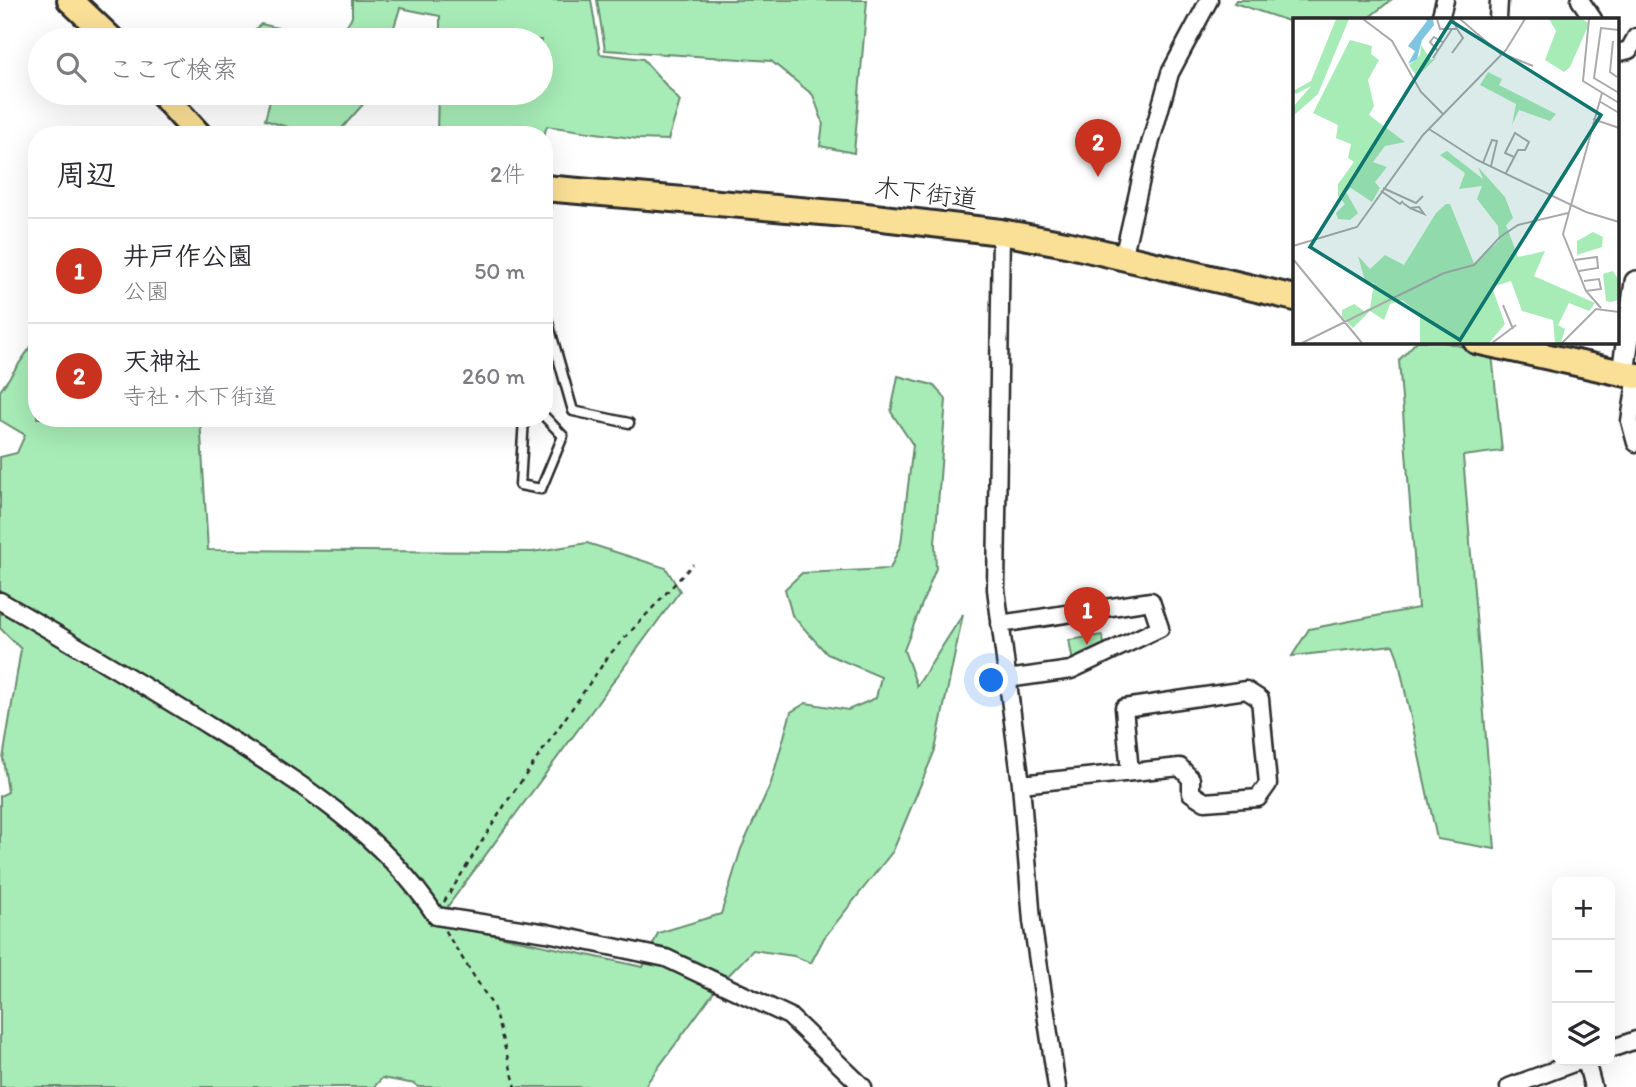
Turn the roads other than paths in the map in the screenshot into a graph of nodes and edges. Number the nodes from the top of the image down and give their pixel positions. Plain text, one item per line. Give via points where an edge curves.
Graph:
1 (69, 0) edge
2 (1209, 0) edge
3 (1445, 0) edge
4 (1499, 0) edge
5 (1580, 0) edge
6 (1440, 18) edge
7 (1498, 18) edge
8 (1593, 18) edge
9 (99, 28) edge
10 (1636, 37) edge
11 (1618, 53) edge
12 (172, 105) edge
13 (191, 126) edge
14 (553, 189) edge
15 (1001, 232) junction
16 (1123, 258) junction
17 (1636, 282) edge
18 (1293, 299) edge
19 (1485, 343) edge
20 (553, 349) edge
21 (1632, 377) edge
22 (629, 423) dead end
23 (553, 425) edge
24 (523, 427) edge
25 (1636, 443) edge
26 (0, 601) edge
27 (1000, 624) junction
28 (1007, 679) junction
29 (1130, 772) junction
30 (1021, 784) junction
31 (1636, 1040) edge
32 (1615, 1047) edge
33 (1566, 1066) edge
34 (1587, 1066) edge
35 (863, 1087) edge
36 (1057, 1087) edge
37 (1511, 1087) edge
38 (1593, 1087) edge

1 - 9 main road
2 - 16 street via 1170,73
3 - 6 street
4 - 7 street
5 - 8 street
10 - 11 street via 1629,50
12 - 13 main road
14 - 15 main road, 木下街道
15 - 16 main road, 木下街道
15 - 27 street via 996,589
16 - 18 main road, 木下街道
17 - 21 street
19 - 21 main road
20 - 22 lane via 572,411
21 - 25 street via 1630,421
23 - 24 lane via 563,436 541,489 520,485
26 - 35 street via 298,781 382,849 436,916 666,958 789,1016
27 - 28 street
27 - 28 street via 1152,601 1160,628 1072,670
28 - 30 street
29 - 29 street via 1180,767 1191,779 1191,793 1205,802 1258,798 1268,784 1260,699 1246,690 1124,708
29 - 30 street
30 - 36 street via 1032,921
31 - 32 street
33 - 37 street
34 - 38 street

